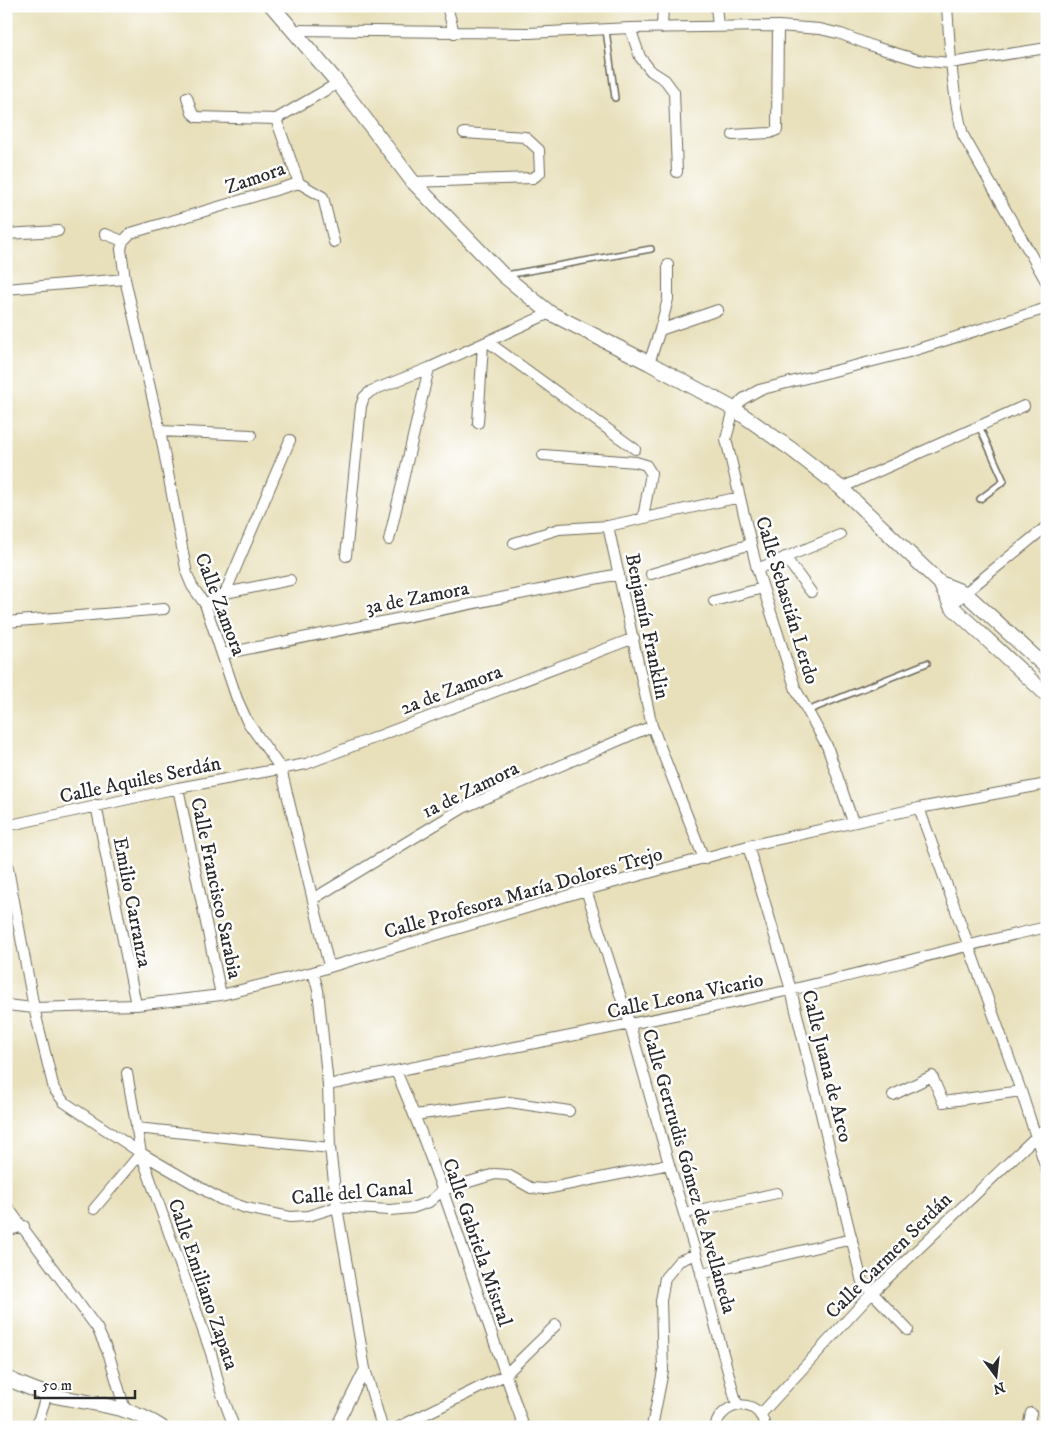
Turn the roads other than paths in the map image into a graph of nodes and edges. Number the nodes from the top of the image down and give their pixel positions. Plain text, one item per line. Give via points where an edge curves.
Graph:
1 (272, 6) edge
2 (447, 6) edge
3 (663, 6) edge
4 (716, 6) edge
5 (947, 6) edge
6 (718, 26) junction
7 (778, 26) junction
8 (630, 28) junction
9 (662, 28) junction
10 (294, 30) junction
11 (606, 30) junction
12 (454, 33) junction
13 (1047, 48) edge
14 (950, 63) junction
15 (338, 83) junction
16 (187, 97) dead end
17 (614, 98) dead end
18 (276, 120) junction
19 (464, 133) dead end
20 (733, 135) dead end
21 (677, 172) dead end
22 (413, 182) junction
23 (299, 183) junction
24 (58, 231) dead end
25 (6, 234) edge
26 (106, 234) dead end
27 (123, 241) junction
28 (334, 242) dead end
29 (651, 249) dead end
30 (668, 266) dead end
31 (503, 275) junction
32 (125, 279) junction
33 (1047, 283) edge
34 (6, 289) edge
35 (1047, 308) edge
36 (718, 310) dead end
37 (550, 313) junction
38 (660, 330) junction
39 (486, 343) junction
40 (649, 363) junction
41 (429, 368) junction
42 (1024, 406) dead end
43 (734, 409) junction
44 (478, 423) dead end
45 (979, 426) junction
46 (160, 431) junction
47 (251, 435) dead end
48 (290, 440) dead end
49 (635, 449) dead end
50 (543, 455) dead end
51 (841, 488) junction
52 (740, 497) junction
53 (980, 499) dead end
54 (644, 518) junction
55 (608, 526) junction
56 (1047, 526) edge
57 (840, 535) dead end
58 (389, 540) dead end
59 (514, 543) dead end
60 (751, 544) junction
61 (346, 556) dead end
62 (785, 558) junction
63 (757, 569) junction
64 (619, 574) junction
65 (651, 574) dead end
66 (290, 580) dead end
67 (940, 583) junction
68 (763, 588) junction
69 (811, 592) dead end
70 (225, 593) junction
71 (965, 593) junction
72 (714, 601) dead end
73 (205, 604) junction
74 (952, 606) junction
75 (164, 609) dead end
76 (6, 622) edge
77 (634, 638) junction
78 (222, 654) junction
79 (927, 663) dead end
80 (1047, 668) edge
81 (1047, 695) edge
82 (807, 711) junction
83 (652, 726) junction
84 (280, 769) junction
85 (1047, 784) edge
86 (178, 788) junction
87 (96, 805) junction
88 (920, 808) junction
89 (853, 822) junction
90 (6, 826) edge
91 (748, 846) junction
92 (6, 858) edge
93 (704, 859) junction
94 (586, 890) junction
95 (313, 899) junction
96 (1047, 927) edge
97 (968, 945) junction
98 (328, 966) junction
99 (313, 972) junction
100 (791, 990) junction
101 (221, 995) junction
102 (6, 1005) edge
103 (136, 1005) junction
104 (34, 1008) junction
105 (630, 1025) junction
106 (396, 1071) junction
107 (127, 1073) dead end
108 (328, 1085) junction
109 (1021, 1091) junction
110 (893, 1095) dead end
111 (569, 1111) dead end
112 (415, 1115) junction
113 (1047, 1126) edge
114 (136, 1128) junction
115 (1036, 1135) junction
116 (330, 1148) junction
117 (141, 1153) junction
118 (669, 1164) junction
119 (1047, 1172) edge
120 (443, 1190) junction
121 (777, 1193) dead end
122 (6, 1205) edge
123 (337, 1207) junction
124 (94, 1209) dead end
125 (685, 1213) junction
126 (24, 1226) junction
127 (6, 1231) edge
128 (852, 1239) junction
129 (696, 1254) junction
130 (702, 1274) junction
131 (872, 1292) junction
132 (556, 1325) dead end
133 (908, 1330) dead end
134 (365, 1369) junction
135 (505, 1375) junction
136 (6, 1378) edge
137 (47, 1394) junction
138 (738, 1405) junction
139 (125, 1410) junction
140 (1031, 1413) dead end
141 (760, 1414) junction
142 (36, 1427) edge
143 (160, 1427) edge
144 (234, 1427) edge
145 (336, 1427) edge
146 (382, 1427) edge
147 (399, 1427) edge
148 (524, 1427) edge
149 (652, 1427) edge
150 (715, 1427) edge
151 (765, 1427) edge
152 (1028, 1427) edge

1 - 10 street
2 - 12 street
3 - 9 street
4 - 6 street
5 - 14 street
6 - 7 street
6 - 9 street
7 - 14 street via 820,29 918,60
7 - 20 street via 777,130
8 - 9 street
8 - 11 street
8 - 21 street via 640,57 651,71 666,80 674,92
10 - 12 street
10 - 15 street
11 - 12 street
11 - 17 lane
13 - 14 street
14 - 33 street via 963,134
15 - 18 street
15 - 22 street
16 - 18 street via 197,118
18 - 23 street, Zamora
19 - 22 street via 525,136 539,150 540,173 533,178
22 - 31 street
23 - 27 street, Zamora via 131,234
23 - 28 street via 323,197
24 - 25 street
26 - 27 street
27 - 32 street, Calle Zamora
29 - 31 lane
30 - 38 street via 668,299
31 - 37 street
32 - 34 street
32 - 46 street, Calle Zamora
35 - 43 street via 908,352 758,390 743,398
36 - 38 street
37 - 39 street
37 - 40 street
38 - 40 street
39 - 41 street
39 - 44 street
39 - 49 street
40 - 43 street
41 - 58 street
41 - 61 street via 371,391 360,406
42 - 45 street
43 - 51 street
43 - 52 street, Calle Sebastián Lerdo via 726,439
45 - 51 street
45 - 53 lane via 1004,481
46 - 47 street
46 - 73 street, Calle Zamora via 186,574
48 - 70 street
50 - 54 street via 646,465 651,473
51 - 67 street
52 - 54 street
52 - 60 street, Calle Sebastián Lerdo
54 - 55 street
55 - 59 street via 559,529
55 - 64 street, Benjamín Franklin
56 - 71 street
57 - 62 street
60 - 63 street, Calle Sebastián Lerdo
60 - 65 street
62 - 63 street
62 - 69 street
63 - 68 street, Calle Sebastián Lerdo
64 - 77 street, Benjamín Franklin
64 - 78 street, 3a de Zamora
66 - 70 street
67 - 71 street
67 - 74 street
68 - 72 street
68 - 82 street, Calle Sebastián Lerdo via 796,690
70 - 73 street
71 - 74 street
71 - 80 street
73 - 78 street, Calle Zamora
74 - 81 street
75 - 76 street
77 - 83 street, Benjamín Franklin
77 - 84 street, 2a de Zamora via 306,764
78 - 84 street, Calle Zamora via 247,721
79 - 82 lane
82 - 89 street, Calle Sebastián Lerdo via 827,746
83 - 93 street, Benjamín Franklin
83 - 95 street, 1a de Zamora via 463,808
84 - 86 street, Calle Aquiles Serdán
84 - 95 street, Calle Zamora
85 - 88 street, Calle Profesora María Dolores Trejo
86 - 87 street, Calle Aquiles Serdán
86 - 101 street, Calle Francisco Sarabia
87 - 90 street, Calle Aquiles Serdán
87 - 103 street, Emilio Carranza
88 - 89 street, Calle Profesora María Dolores Trejo
88 - 97 street
89 - 91 street, Calle Profesora María Dolores Trejo
91 - 93 street, Calle Profesora María Dolores Trejo
91 - 100 street, Calle Juana de Arco
92 - 104 street, Calle del Canal
93 - 94 street, Calle Profesora María Dolores Trejo
94 - 98 street, Calle Profesora María Dolores Trejo
94 - 105 street, Calle Gertrudis Gómez de Avellaneda
95 - 98 street, Calle Zamora
96 - 97 street, Calle Leona Vicario
97 - 100 street, Calle Leona Vicario
97 - 109 street
98 - 99 street, Calle Profesora María Dolores Trejo
99 - 101 street, Calle Profesora María Dolores Trejo
99 - 108 street via 318,990
100 - 105 street, Calle Leona Vicario
100 - 128 street, Calle Juana de Arco
101 - 103 street, Calle Profesora María Dolores Trejo
102 - 104 street, Calle Profesora María Dolores Trejo
103 - 104 street, Calle Profesora María Dolores Trejo
104 - 117 street, Calle del Canal via 54,1089 64,1102
105 - 106 street, Calle Leona Vicario
105 - 118 street, Calle Gertrudis Gómez de Avellaneda
106 - 108 street, Calle Leona Vicario
106 - 112 street, Calle Gabriela Mistral
107 - 114 street, Calle Emiliano Zapata
108 - 116 street
109 - 110 street via 943,1102 932,1076
109 - 115 street
111 - 112 street via 509,1102
112 - 120 street, Calle Gabriela Mistral
113 - 115 street, Calle Carmen Serdán
114 - 116 street
114 - 117 street, Calle Emiliano Zapata
115 - 119 street
115 - 131 street, Calle Carmen Serdán
116 - 123 street
117 - 123 street, Calle del Canal via 220,1199 246,1208 290,1217 308,1216
117 - 124 street
117 - 144 street, Calle Emiliano Zapata
118 - 120 street, Calle del Canal via 546,1189 531,1188 508,1176 495,1174
118 - 125 street, Calle Gertrudis Gómez de Avellaneda
120 - 123 street, Calle del Canal via 429,1202 412,1208
120 - 135 street, Calle Gabriela Mistral
121 - 125 street
122 - 126 street
123 - 134 street
125 - 129 street, Calle Gertrudis Gómez de Avellaneda
126 - 127 street
126 - 139 street via 97,1328 109,1355
128 - 130 street
128 - 131 street, Calle Juana de Arco via 862,1282
129 - 130 street, Calle Gertrudis Gómez de Avellaneda
129 - 149 street via 680,1261 665,1278 660,1301 663,1371
130 - 138 street, Calle Gertrudis Gómez de Avellaneda
131 - 133 street, Calle Juana de Arco
131 - 141 street, Calle Carmen Serdán
132 - 135 street
134 - 145 street
134 - 146 street
135 - 147 street
135 - 148 street, Calle Gabriela Mistral
136 - 137 street
137 - 139 street
137 - 142 street
138 - 141 street
138 - 150 street via 722,1412
139 - 143 street
140 - 152 street
141 - 151 street

